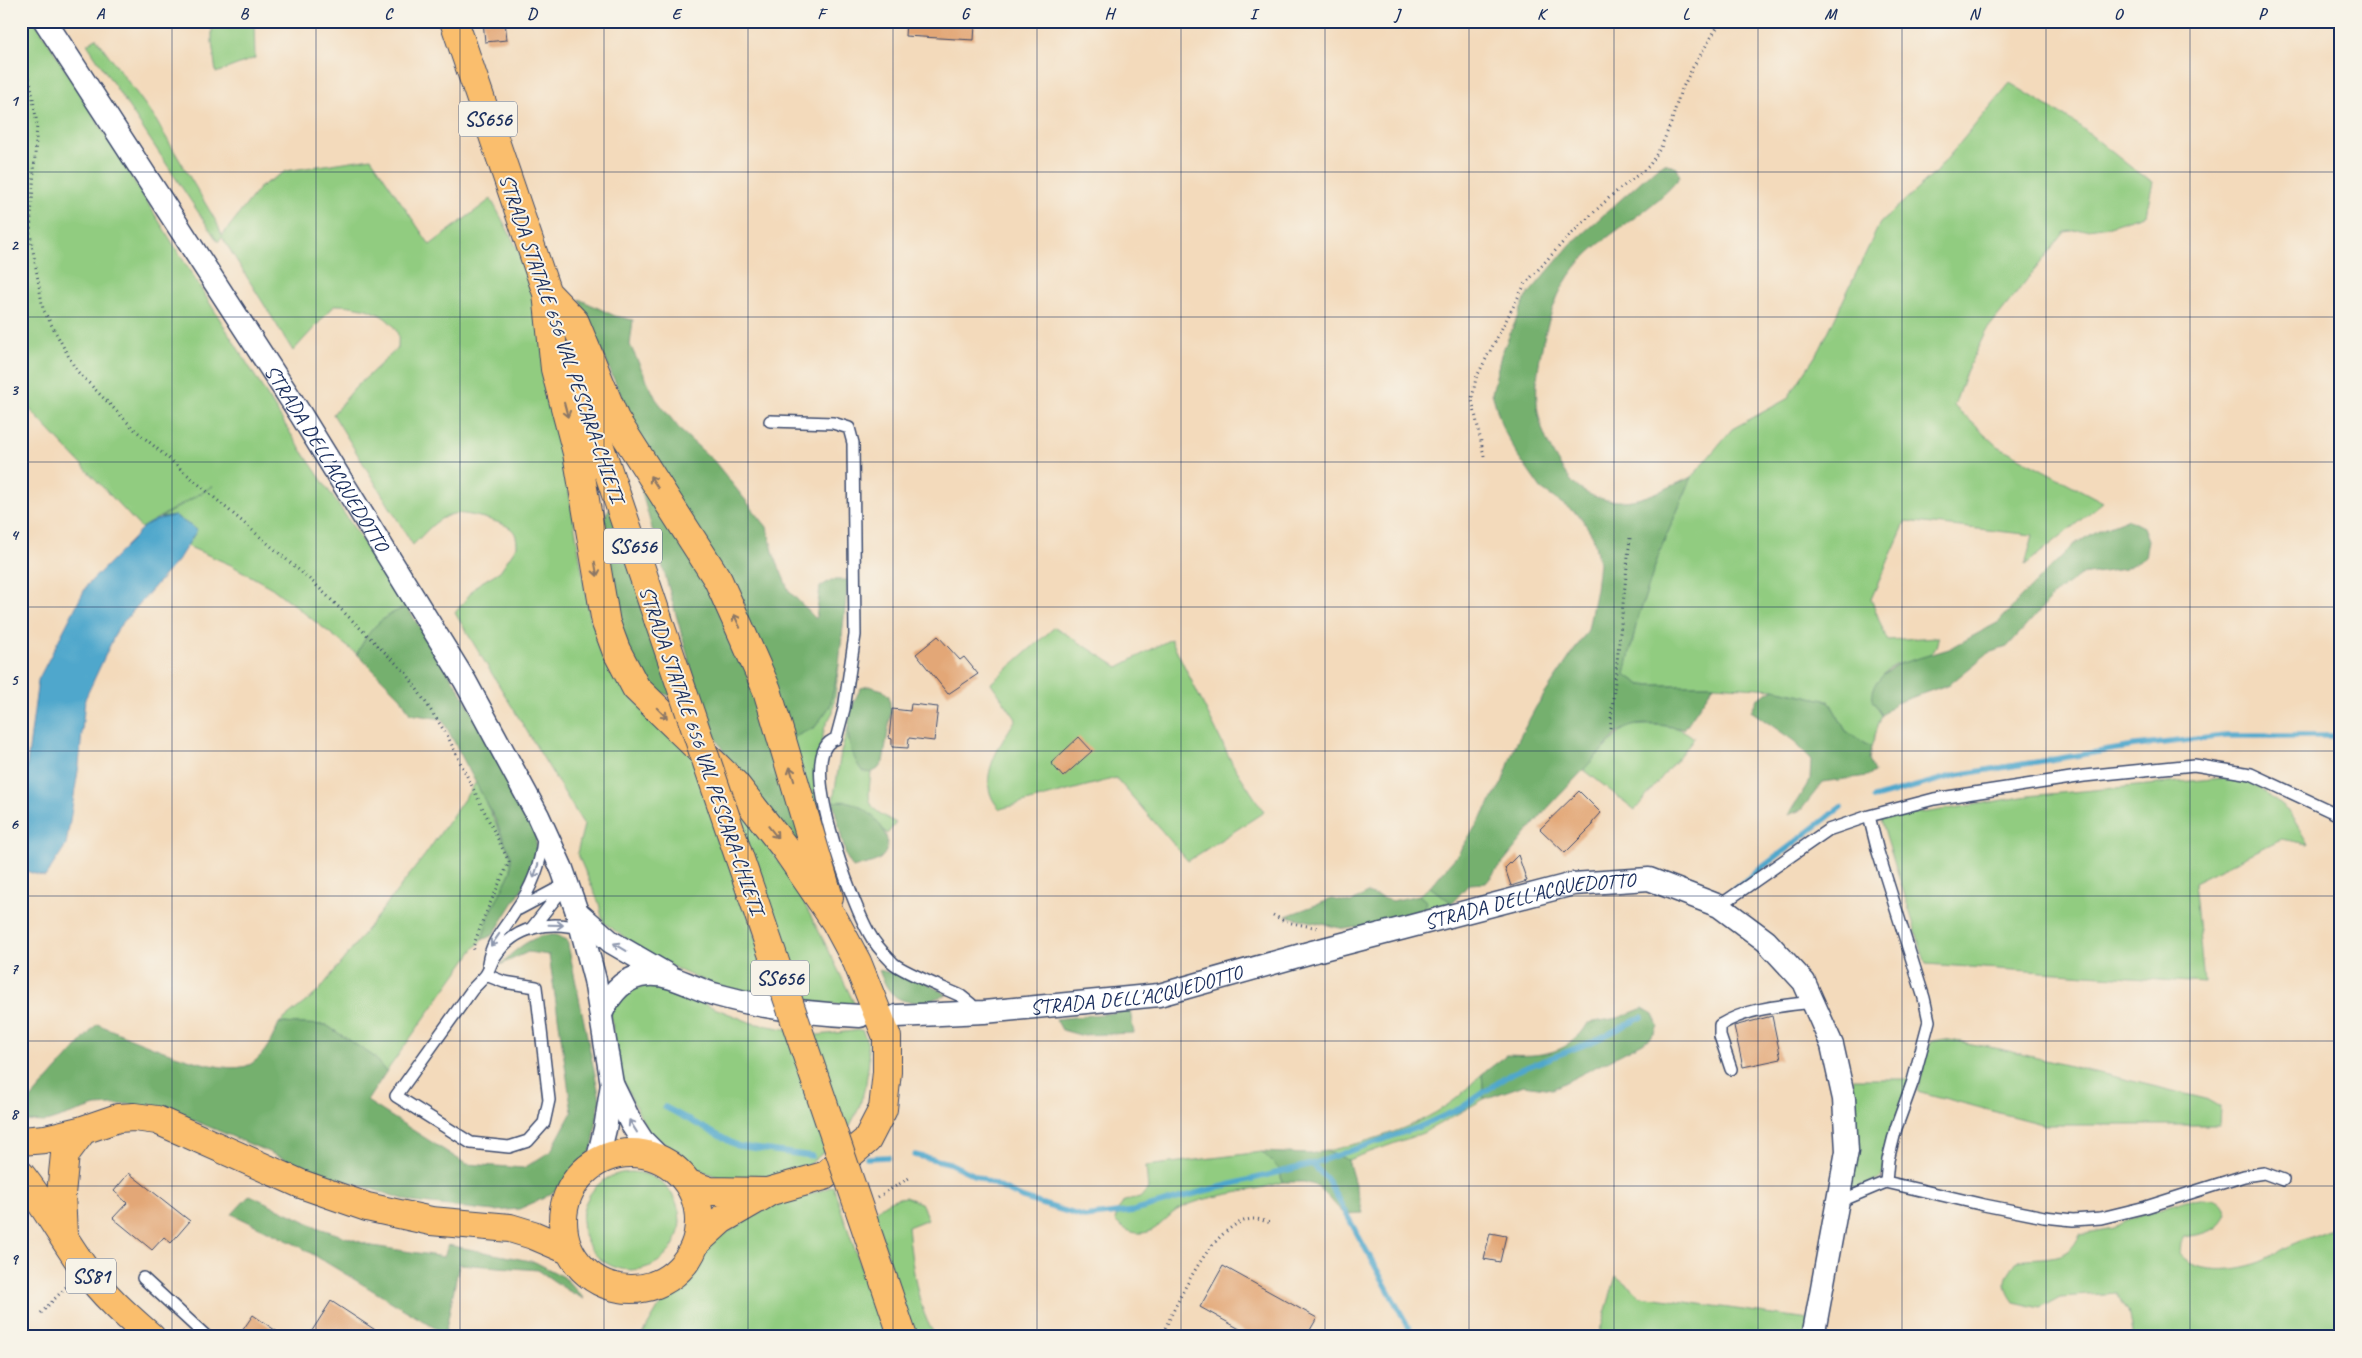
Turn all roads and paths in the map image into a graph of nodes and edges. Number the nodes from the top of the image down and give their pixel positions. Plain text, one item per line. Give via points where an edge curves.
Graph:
1 (45, 21) edge
2 (454, 21) edge
3 (1721, 21) edge
4 (21, 66) edge
5 (547, 293) junction
6 (770, 421) dead end
7 (1484, 456) dead end
8 (1630, 538) dead end
9 (1610, 728) dead end
10 (1869, 816) junction
11 (2341, 816) edge
12 (544, 829) junction
13 (567, 884) junction
14 (1719, 906) junction
15 (517, 909) junction
16 (1273, 916) dead end
17 (580, 921) junction
18 (835, 921) junction
19 (531, 928) junction
20 (1345, 943) junction
21 (486, 975) junction
22 (677, 980) junction
23 (1813, 1002) junction
24 (974, 1013) junction
25 (601, 1014) junction
26 (860, 1016) dead end
27 (897, 1016) dead end
28 (1730, 1069) dead end
29 (612, 1084) junction
30 (44, 1144) edge
31 (597, 1162) junction
32 (664, 1162) junction
33 (21, 1168) edge
34 (21, 1173) edge
35 (910, 1178) dead end
36 (2283, 1180) dead end
37 (1886, 1182) junction
38 (689, 1184) junction
39 (771, 1192) junction
40 (566, 1197) junction
41 (872, 1202) dead end
42 (1836, 1203) junction
43 (1271, 1223) dead end
44 (510, 1228) junction
45 (64, 1236) junction
46 (697, 1242) junction
47 (568, 1250) junction
48 (85, 1269) junction
49 (143, 1278) dead end
50 (41, 1313) dead end
51 (128, 1325) edge
52 (151, 1337) edge
53 (207, 1337) edge
54 (902, 1337) edge
55 (1161, 1337) edge
56 (1813, 1337) edge

1 - 12 street, STRADA DELL'ACQUEDOTTO via 301,415 465,681
2 - 5 main road, STRADA STATALE 656 VAL PESCARA-CHIETI / SS656
3 - 7 path via 1680,93 1661,147 1649,166 1611,196 1525,284 1476,378 1472,399
4 - 21 path via 30,80 37,124 30,233 43,309 76,370 134,429 314,583 408,674 447,735 509,862 473,947
18 -> 5 main road via 767,690 741,630 718,580 615,419 574,322
5 -> 18 main road via 555,369 577,453 606,623 616,650 636,688 734,784 785,848
5 - 54 main road, STRADA STATALE 656 VAL PESCARA-CHIETI / SS656, bridge
6 - 24 lane via 833,423 849,428 853,443 855,635 844,709 836,738 823,750 822,784 829,829 844,875 869,934 894,964 961,996 971,1004
8 - 9 path
10 - 11 lane via 1934,799 2065,778 2194,765 2251,774
10 - 14 lane via 1828,830
10 - 37 lane via 1929,1021 1896,1128
12 - 13 street, STRADA DELL'ACQUEDOTTO
12 -> 15 lane via 542,852 534,879
13 - 15 lane
13 - 17 street, STRADA DELL'ACQUEDOTTO
13 - 19 lane
14 - 20 street, STRADA DELL'ACQUEDOTTO via 1649,879 1573,884
14 - 23 street, STRADA DELL'ACQUEDOTTO via 1766,941 1804,982
15 -> 21 lane via 490,947
16 - 20 path via 1286,922 1337,932
19 -> 17 lane
22 -> 17 street, STRADA DELL'ACQUEDOTTO
17 - 25 street, STRADA DELL'ACQUEDOTTO
18 - 39 main road via 857,962 888,1037 883,1109 867,1140 824,1176
19 - 21 lane via 511,939 496,955
20 - 24 street, STRADA DELL'ACQUEDOTTO via 1158,995
21 - 21 lane via 396,1096 472,1143 509,1148 528,1141 544,1123 548,1100 536,988
22 - 25 street, STRADA DELL'ACQUEDOTTO via 654,975 631,979 607,999
22 - 26 street, STRADA DELL'ACQUEDOTTO via 754,1005 824,1015
23 - 28 lane via 1757,1010 1720,1025
23 - 42 street, STRADA DELL'ACQUEDOTTO via 1832,1045 1844,1099 1847,1151
24 - 27 street, STRADA DELL'ACQUEDOTTO
25 - 29 street, STRADA DELL'ACQUEDOTTO
29 - 31 street, STRADA DELL'ACQUEDOTTO
32 -> 29 street, STRADA DELL'ACQUEDOTTO via 630,1123
30 - 33 main road via 32,1149
30 - 34 main road via 40,1167
30 - 44 main road via 118,1118 157,1120 301,1184 367,1207 431,1221
30 - 45 main road via 61,1194
31 - 32 main road via 619,1154 642,1154
31 - 40 main road via 579,1177
32 - 38 main road
34 - 45 main road, SS81
35 - 41 path
36 - 37 lane via 2264,1173 2244,1176 2110,1216 2073,1220 2044,1217
37 - 42 lane
38 - 39 main road via 710,1192
38 - 46 main road via 698,1203
39 - 46 main road via 721,1220
40 - 44 main road via 532,1220
40 - 47 main road via 562,1215
42 - 56 street, STRADA DELL'ACQUEDOTTO
43 - 55 path via 1254,1219 1231,1228 1216,1242 1201,1261
44 - 47 main road
45 - 48 main road, SS81
46 - 47 main road via 686,1263 669,1279 647,1288 624,1290 601,1283 582,1270
48 - 50 path
48 - 51 main road, SS81
49 - 53 lane
51 - 52 main road, SS81

